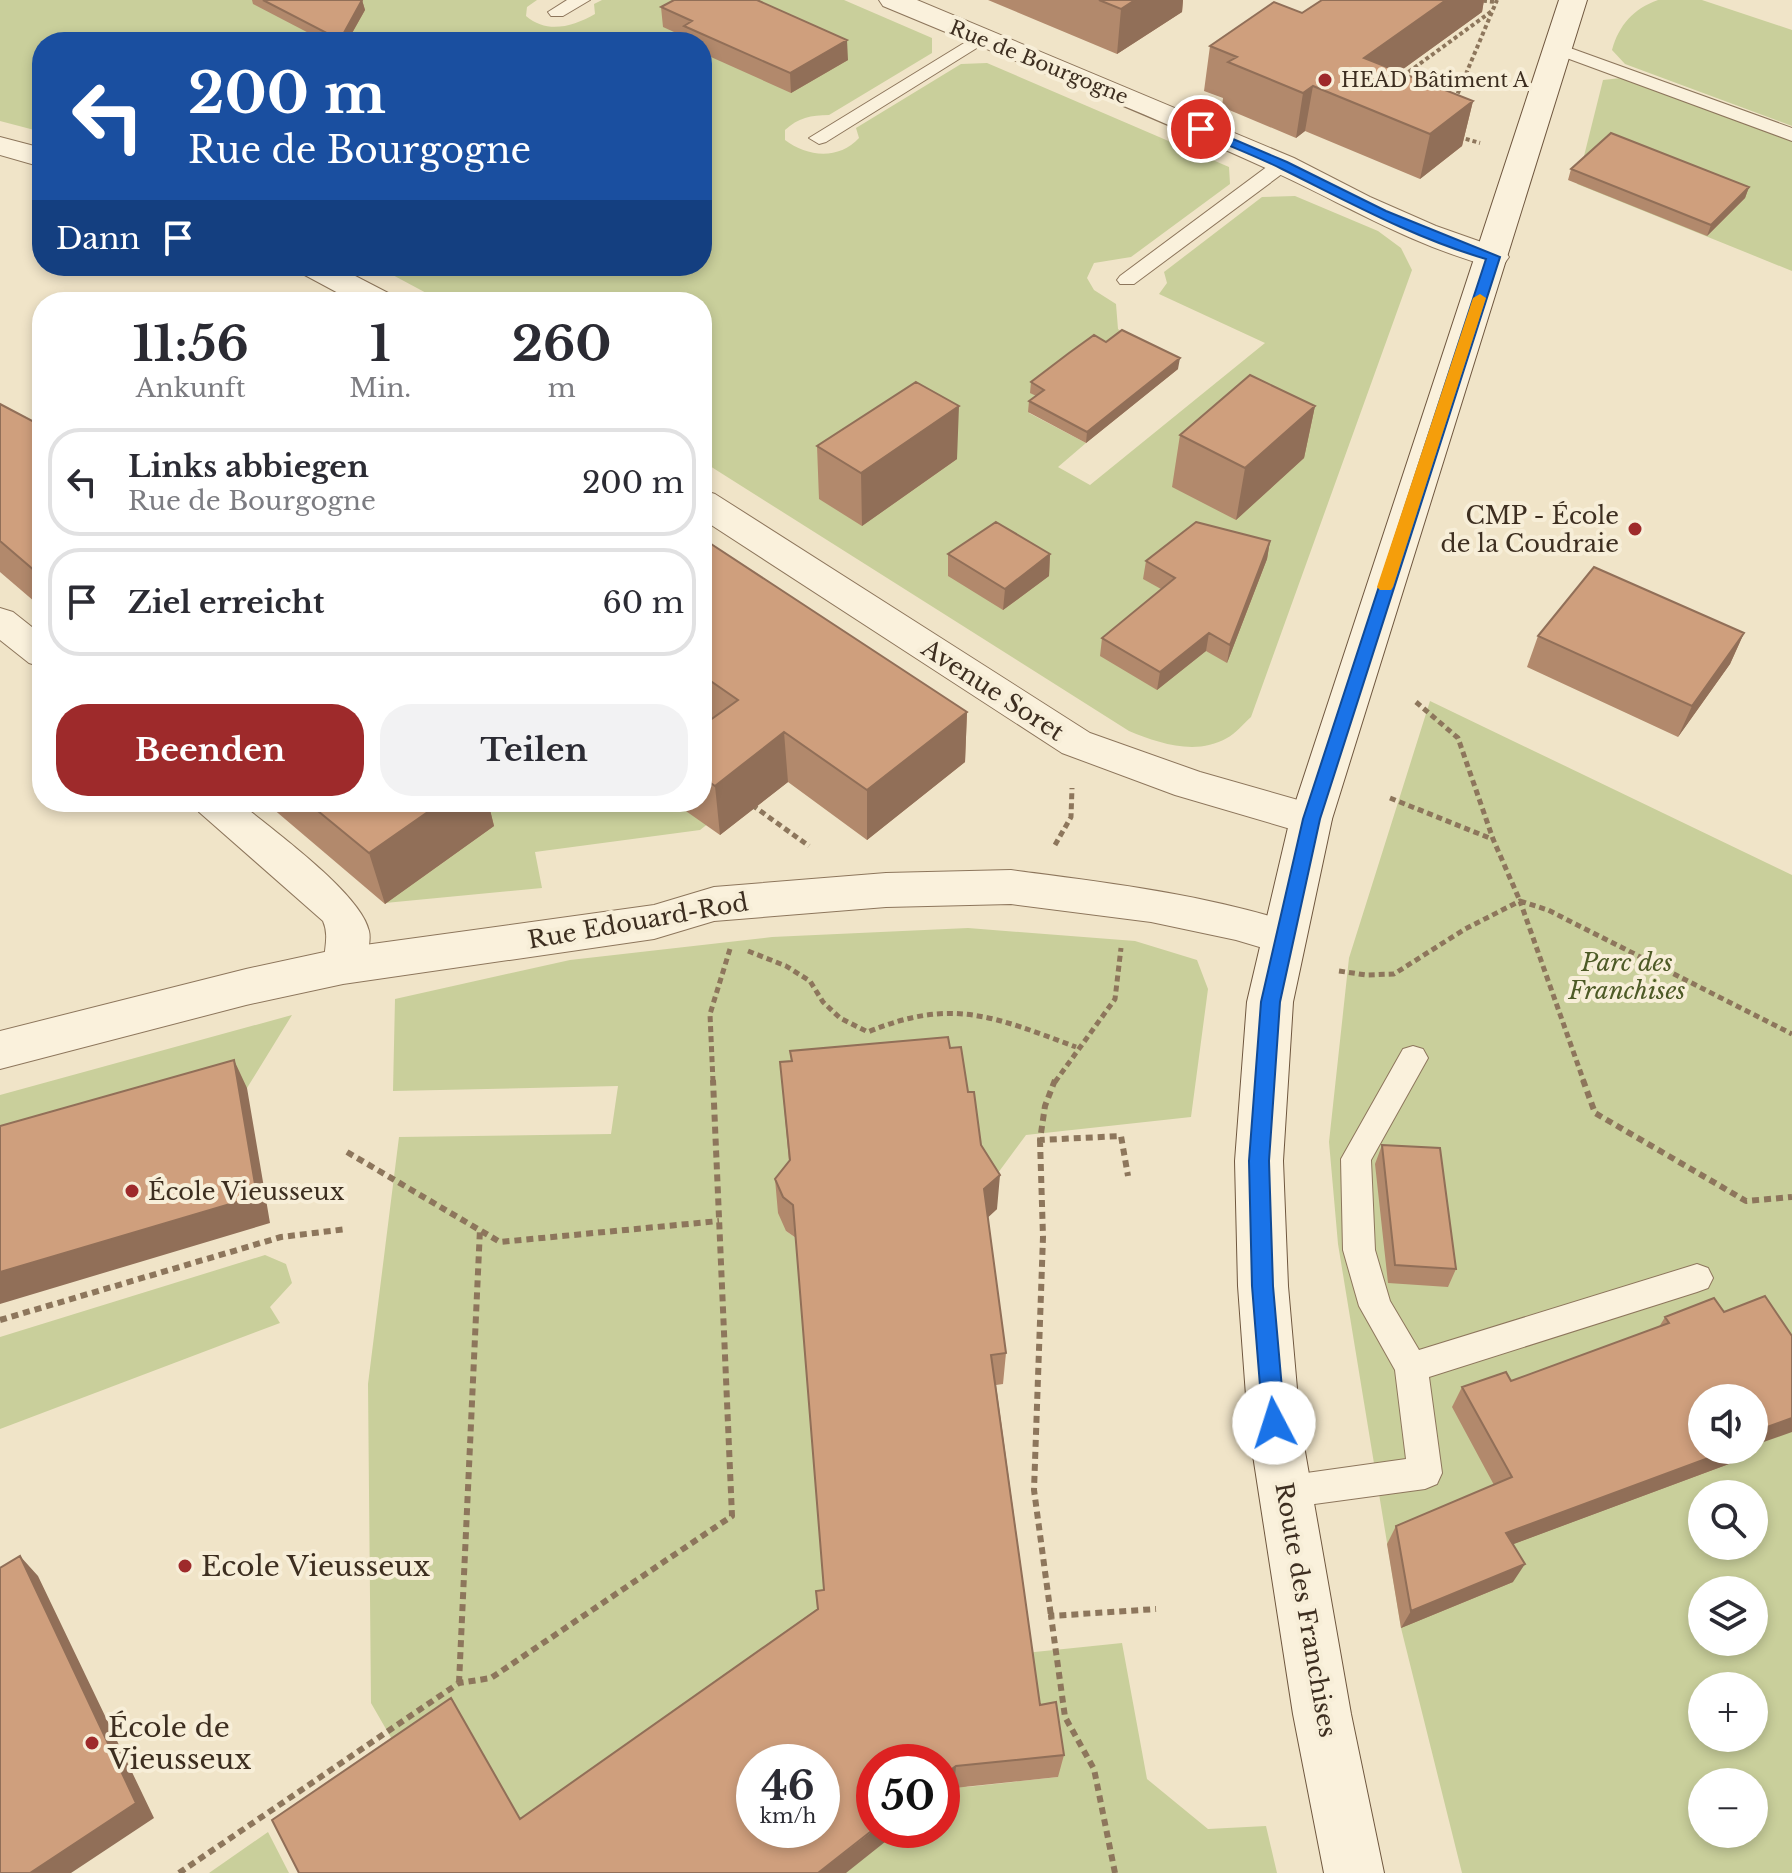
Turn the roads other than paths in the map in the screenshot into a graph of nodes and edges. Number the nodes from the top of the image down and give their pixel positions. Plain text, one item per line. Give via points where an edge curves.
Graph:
1 (581, 0) edge
2 (893, 0) edge
3 (1601, 0) edge
4 (1570, 10) edge
5 (557, 12) dead end
6 (982, 37) junction
7 (1559, 49) junction
8 (1792, 135) edge
9 (819, 138) dead end
10 (0, 146) edge
11 (32, 155) edge
12 (1283, 164) junction
13 (1493, 257) junction
14 (331, 276) edge
15 (1127, 280) dead end
16 (361, 292) edge
17 (712, 508) edge
18 (0, 621) edge
19 (32, 646) edge
20 (225, 812) edge
21 (1311, 819) junction
22 (1283, 937) junction
23 (343, 966) junction
24 (0, 1050) edge
25 (1413, 1058) dead end
26 (1697, 1278) dead end
27 (1411, 1367) junction
28 (1285, 1492) junction
29 (1354, 1873) edge

1 - 5 lane
2 - 6 street, Rue de Bourgogne
3 - 4 street
4 - 7 street, Route des Franchises
6 - 9 lane
6 - 12 street, Rue de Bourgogne
7 - 8 lane
7 - 13 street, Route des Franchises
10 - 11 street
12 - 13 street, Rue de Bourgogne via 1386,216
12 - 15 lane
13 - 21 street, Route des Franchises
14 - 16 street
17 - 21 street, Avenue Soret via 1076,743
18 - 19 street
20 - 23 street via 339,911 349,932
21 - 22 street, Route des Franchises
22 - 23 street, Rue Edouard-Rod via 1151,905 1011,887 886,890 714,904 654,922
22 - 28 street, Route des Franchises via 1270,1002 1259,1161 1265,1316
23 - 24 street, Rue Edouard-Rod
25 - 27 lane via 1356,1159 1359,1250 1375,1306
26 - 27 lane
27 - 28 lane via 1425,1473
28 - 29 street, Route des Franchises

